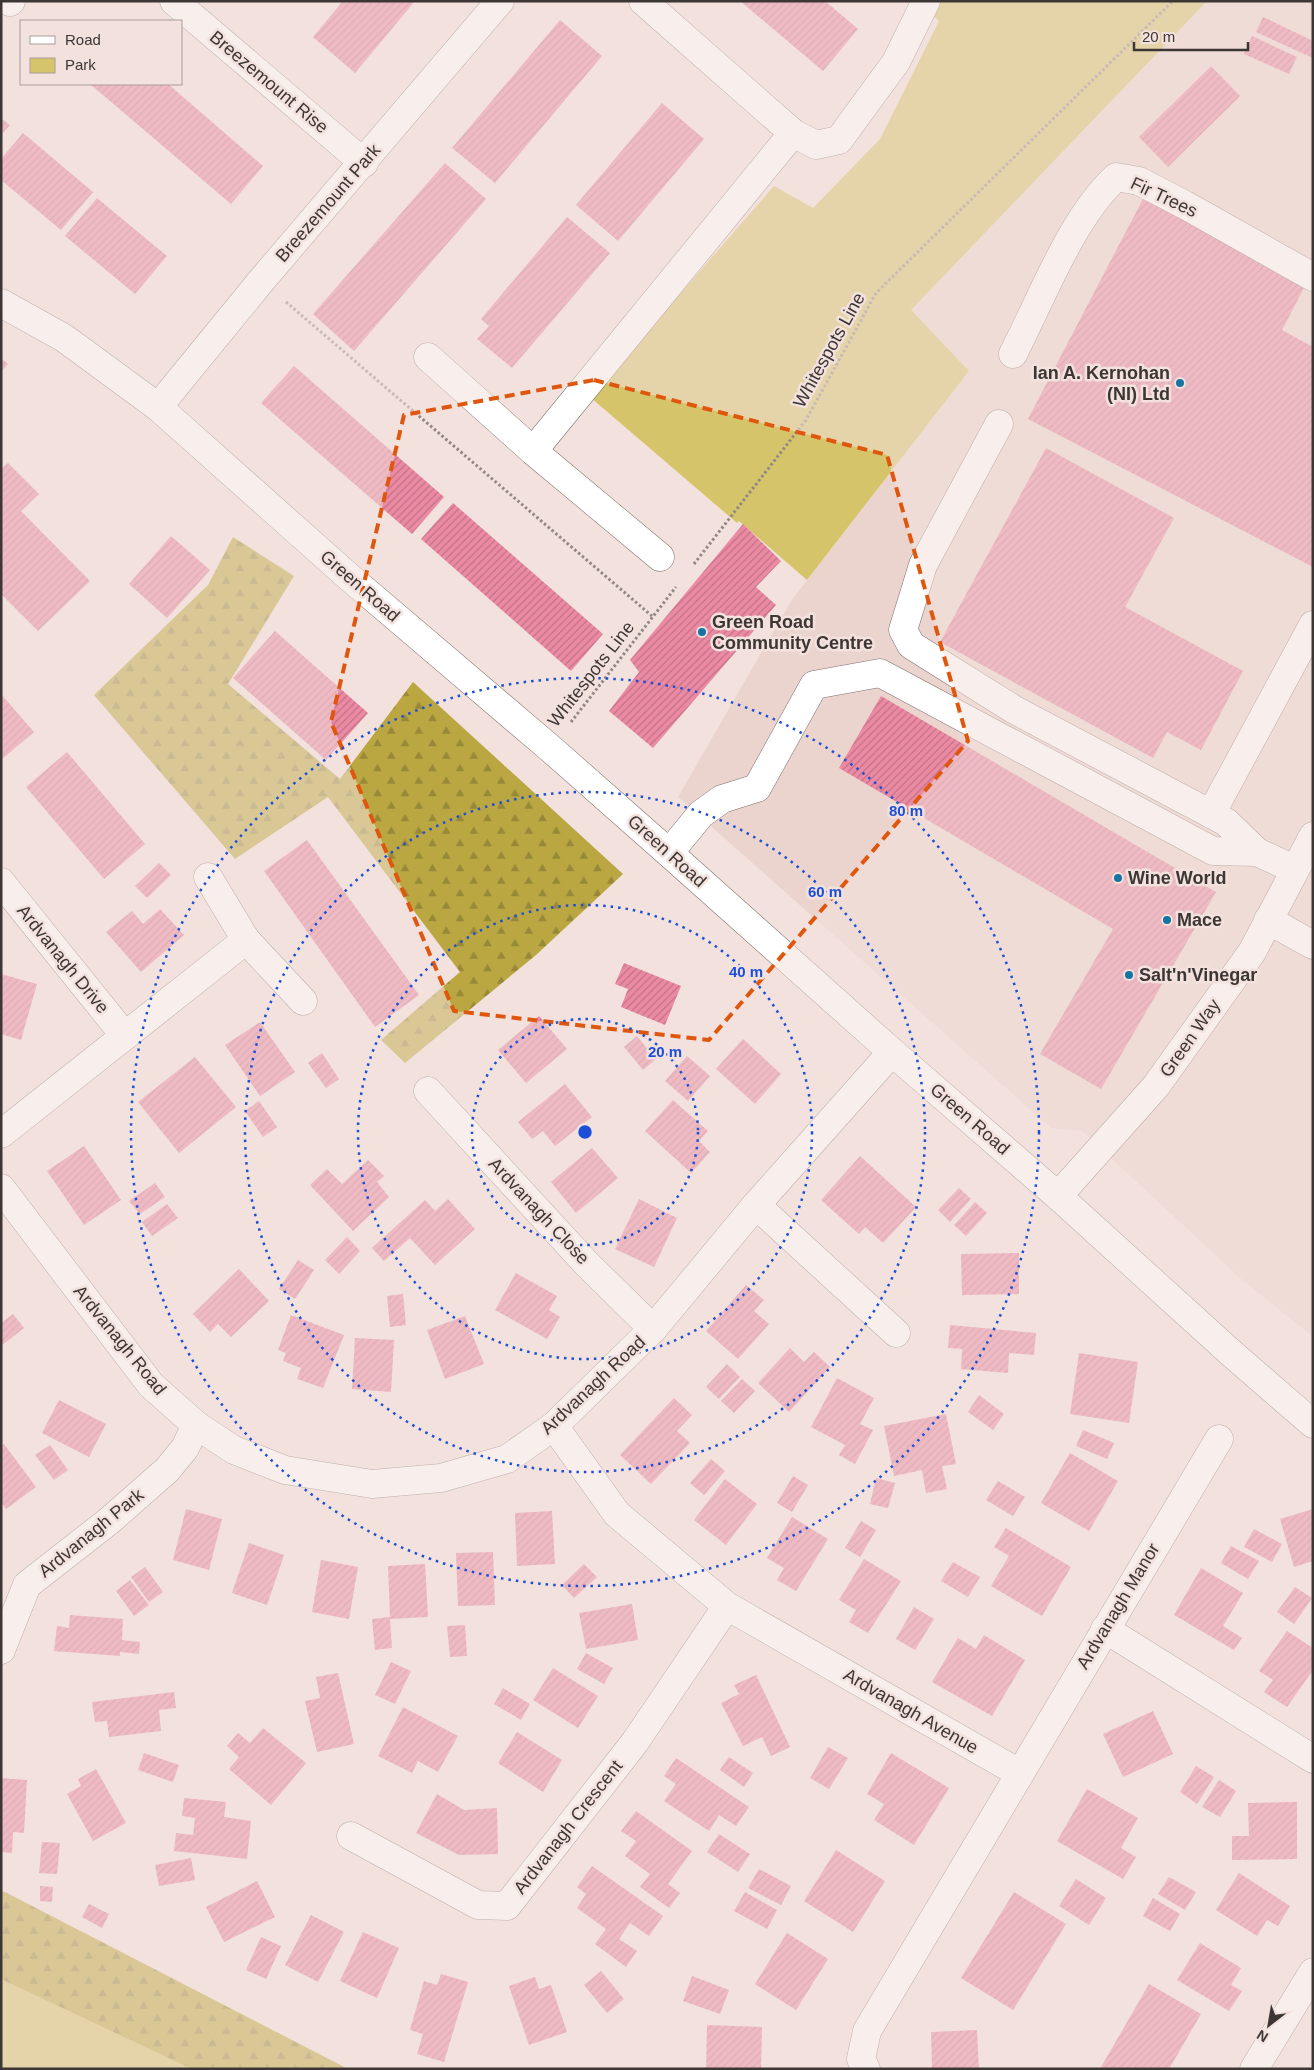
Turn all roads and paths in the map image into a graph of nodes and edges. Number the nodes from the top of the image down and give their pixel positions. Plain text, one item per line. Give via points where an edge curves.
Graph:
1 (174, 1) edge
2 (500, 1) edge
3 (643, 1) edge
4 (926, 1) edge
5 (1173, 1) edge
6 (793, 133) junction
7 (364, 162) junction
8 (1313, 277) edge
9 (261, 281) junction
10 (1, 303) edge
11 (1013, 354) dead end
12 (428, 357) dead end
13 (158, 406) junction
14 (999, 424) dead end
15 (533, 451) junction
16 (660, 557) joint
17 (690, 569) dead end
18 (678, 584) dead end
19 (652, 616) junction
20 (1313, 625) edge
21 (551, 749) junction
22 (1211, 814) junction
23 (1313, 836) edge
24 (1258, 852) junction
25 (669, 853) junction
26 (1294, 869) junction
27 (208, 877) dead end
28 (1, 882) edge
29 (1268, 920) junction
30 (246, 940) junction
31 (1313, 945) edge
32 (303, 1001) dead end
33 (125, 1036) junction
34 (892, 1052) junction
35 (428, 1091) dead end
36 (1, 1134) edge
37 (1, 1188) edge
38 (1058, 1196) junction
39 (756, 1205) junction
40 (653, 1328) junction
41 (896, 1334) dead end
42 (196, 1424) junction
43 (1313, 1424) edge
44 (554, 1426) junction
45 (1219, 1439) dead end
46 (727, 1606) junction
47 (1104, 1629) junction
48 (1, 1650) edge
49 (1313, 1759) edge
50 (1019, 1773) junction
51 (351, 1836) dead end
52 (1313, 1972) edge
53 (866, 2069) edge
54 (1254, 2069) edge

1 - 7 street, Breezemount Rise
2 - 7 street, Breezemount Park
3 - 6 street
4 - 6 street via 896,62 839,140 816,145
5 - 17 path, Whitespots Line via 876,293 806,420
6 - 15 street
7 - 9 street, Breezemount Park
8 - 11 street, Fir Trees via 1185,204 1138,181 1116,176 1098,193 1072,236
9 - 13 street, Breezemount Park
9 - 19 path
10 - 13 street, Green Road via 64,338
12 - 15 street
13 - 21 street, Green Road via 349,578
14 - 22 street via 923,565 903,630 911,645 1013,709
15 - 16 street
16 - 19 path via 684,577
18 - 21 path, Whitespots Line
19 - 21 path
20 - 22 street
21 - 25 street, Green Road
22 - 24 street via 1226,822
23 - 26 street, Green Way
24 - 25 street via 1214,851 880,672 814,685 757,788 722,799 701,814
24 - 26 street
25 - 34 street, Green Road
26 - 29 street, Green Way
27 - 30 street
28 - 33 street, Ardvanagh Drive
29 - 31 street
29 - 38 street, Green Way via 1252,952 1156,1086
30 - 32 street
30 - 33 street
33 - 36 street
34 - 38 street, Green Road
34 - 39 street, Ardvanagh Road
35 - 40 street, Ardvanagh Close via 586,1263
37 - 42 street, Ardvanagh Road via 150,1385
38 - 43 street, Green Road
39 - 40 street, Ardvanagh Road
39 - 41 street
40 - 44 street, Ardvanagh Road
42 - 44 street, Ardvanagh Road via 234,1450 285,1470 372,1484 441,1478 507,1459
42 - 48 street, Ardvanagh Park via 185,1448 167,1470 109,1521 27,1585
44 - 46 street, Ardvanagh Avenue via 617,1514
45 - 47 street, Ardvanagh Manor
46 - 50 street, Ardvanagh Avenue
46 - 51 street, Ardvanagh Crescent via 635,1742 506,1906 478,1906
47 - 49 street
47 - 50 street, Ardvanagh Manor
50 - 53 street via 867,2031 861,2059
52 - 54 street

